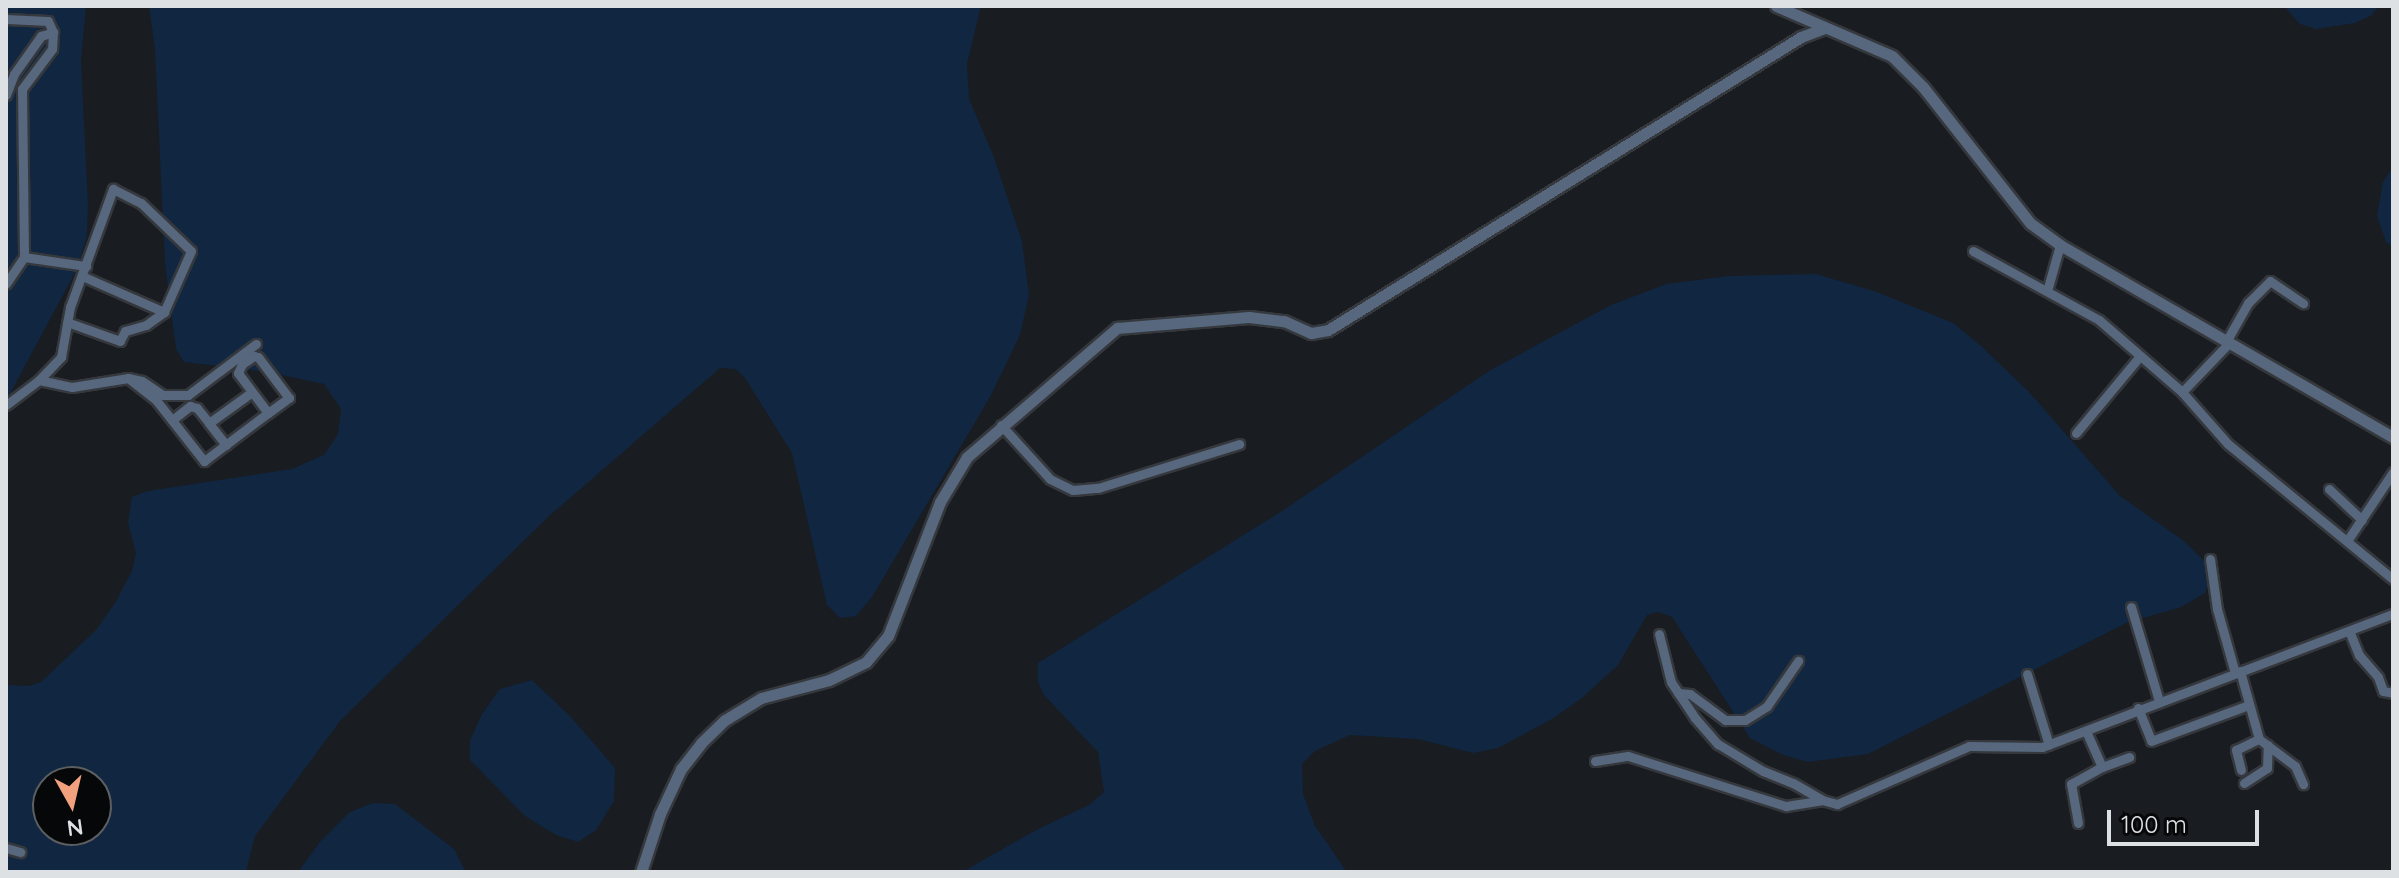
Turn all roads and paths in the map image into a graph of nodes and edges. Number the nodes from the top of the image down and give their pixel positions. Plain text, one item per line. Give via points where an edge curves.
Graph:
1 (1776, 6) edge
2 (6, 19) edge
3 (1824, 28) junction
4 (53, 32) junction
5 (6, 95) edge
6 (2060, 245) junction
7 (1973, 251) dead end
8 (24, 257) junction
9 (84, 271) junction
10 (6, 284) edge
11 (2047, 291) junction
12 (2303, 303) dead end
13 (164, 312) junction
14 (67, 322) junction
15 (2229, 341) junction
16 (256, 344) dead end
17 (2140, 356) junction
18 (128, 378) junction
19 (39, 380) junction
20 (252, 392) junction
21 (2182, 392) junction
22 (6, 405) edge
23 (268, 413) junction
24 (172, 420) junction
25 (209, 423) junction
26 (1001, 425) junction
27 (2076, 433) dead end
28 (2393, 437) edge
29 (1239, 444) dead end
30 (226, 445) junction
31 (2393, 472) edge
32 (2329, 489) dead end
33 (2362, 520) junction
34 (2347, 541) junction
35 (2210, 559) dead end
36 (2393, 579) edge
37 (2131, 607) dead end
38 (2393, 614) edge
39 (2350, 633) junction
40 (1659, 634) dead end
41 (1798, 661) dead end
42 (2237, 672) junction
43 (2027, 674) dead end
44 (1678, 693) junction
45 (2393, 693) edge
46 (2159, 701) junction
47 (2249, 705) junction
48 (2138, 708) junction
49 (2086, 731) junction
50 (2259, 739) junction
51 (2049, 745) junction
52 (2268, 745) junction
53 (2129, 757) dead end
54 (1595, 761) dead end
55 (2102, 767) junction
56 (2241, 770) dead end
57 (2244, 783) dead end
58 (2303, 784) dead end
59 (1822, 800) junction
60 (2078, 823) dead end
61 (6, 848) edge
62 (20, 852) dead end
63 (641, 872) edge

1 - 3 street
2 - 4 street via 48,21
3 - 6 street via 1883,51 1909,71 2030,223
3 - 26 street via 1801,37 1328,330 1311,333 1284,321 1249,317 1117,328
4 - 5 street via 41,36
4 - 8 street via 52,49 22,89
6 - 11 street
6 - 15 street
7 - 11 street
8 - 9 street
8 - 10 street
9 - 13 street
9 - 13 street via 113,189 141,203 191,251
9 - 14 street
11 - 17 street via 2099,320
12 - 15 street via 2270,281 2248,303
13 - 14 street via 125,331 120,341
14 - 19 street via 61,357
15 - 21 street
15 - 28 street
16 - 18 street via 188,395 163,395
17 - 21 street
17 - 27 street
18 - 19 street via 72,387
18 - 24 street
19 - 22 street
20 - 23 street
20 - 23 street via 238,373 242,364 258,357 289,398
20 - 25 street
21 - 34 street via 2228,444
23 - 30 street
24 - 25 street via 190,406
24 - 30 street via 204,461
25 - 30 street
26 - 29 street via 1050,479 1073,490 1098,488
26 - 63 street via 967,457 940,502 888,636 866,662 829,680 761,698 715,729 681,769
31 - 33 street
32 - 33 street
33 - 34 street
34 - 36 street
35 - 42 street via 2217,609
37 - 46 street
38 - 39 street
39 - 42 street
39 - 45 street via 2383,691
40 - 44 street
41 - 44 street via 1767,706 1745,720 1725,720 1690,694
42 - 46 street
42 - 47 street
43 - 51 street
44 - 59 street via 1718,744
46 - 48 street
47 - 48 street via 2151,741
47 - 50 street
48 - 49 street
49 - 51 street
49 - 55 street
50 - 52 street
50 - 56 street via 2236,750
51 - 59 street via 1969,746 1837,804
52 - 57 street via 2267,768
52 - 58 street via 2295,766
53 - 55 street
54 - 59 street via 1628,756 1786,806
55 - 60 street via 2071,784
61 - 62 street

